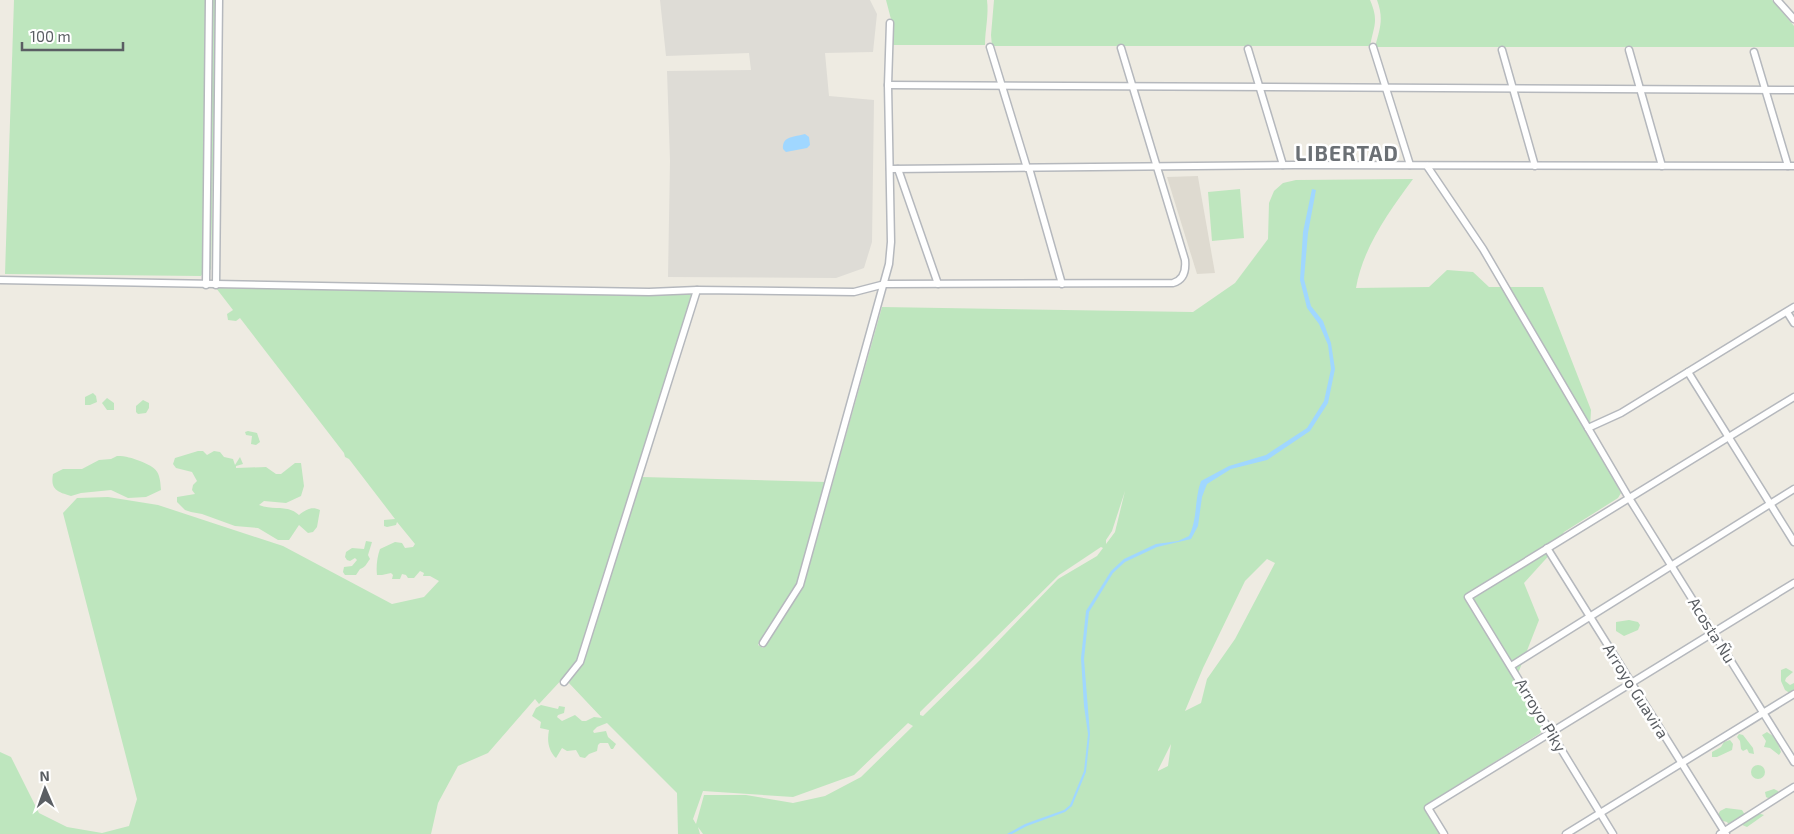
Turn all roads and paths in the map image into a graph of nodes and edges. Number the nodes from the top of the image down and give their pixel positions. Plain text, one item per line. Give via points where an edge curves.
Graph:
1 (209, 0) edge
2 (219, 0) edge
3 (1777, 0) edge
4 (1794, 20) edge
5 (890, 23) dead end
6 (990, 47) dead end
7 (1373, 47) dead end
8 (1121, 48) dead end
9 (1248, 49) dead end
10 (1502, 50) dead end
11 (1629, 50) dead end
12 (1754, 52) dead end
13 (888, 85) junction
14 (1002, 86) junction
15 (1133, 86) junction
16 (1259, 87) junction
17 (1386, 88) junction
18 (1513, 88) junction
19 (1640, 89) junction
20 (1765, 90) junction
21 (1794, 90) edge
22 (1283, 165) junction
23 (1157, 166) junction
24 (1410, 166) junction
25 (1427, 166) junction
26 (1534, 166) junction
27 (1662, 166) junction
28 (1791, 166) edge
29 (1028, 168) junction
30 (890, 169) junction
31 (898, 169) junction
32 (0, 280) edge
33 (885, 284) junction
34 (938, 284) junction
35 (1062, 284) junction
36 (206, 285) junction
37 (216, 285) junction
38 (697, 290) junction
39 (1794, 308) edge
40 (1787, 312) junction
41 (1794, 322) edge
42 (1688, 372) junction
43 (1794, 397) edge
44 (1588, 428) junction
45 (1728, 437) junction
46 (1794, 490) edge
47 (1629, 498) junction
48 (1770, 504) junction
49 (1794, 542) edge
50 (1547, 548) junction
51 (1672, 566) junction
52 (1794, 583) edge
53 (1590, 617) junction
54 (1713, 633) junction
55 (762, 643) dead end
56 (1510, 666) junction
57 (564, 682) dead end
58 (1631, 683) junction
59 (1794, 694) edge
60 (1763, 713) junction
61 (1551, 732) junction
62 (1794, 762) edge
63 (1681, 763) junction
64 (1794, 787) edge
65 (1600, 813) junction
66 (1723, 833) edge
67 (1444, 834) edge
68 (1566, 834) edge
69 (1613, 834) edge

1 - 36 street
2 - 37 street
3 - 4 street
5 - 13 street
6 - 14 street
7 - 17 street
8 - 15 street
9 - 16 street
10 - 18 street
11 - 19 street
12 - 20 street
13 - 14 street
13 - 30 street
14 - 15 street
14 - 29 street
15 - 16 street
15 - 23 street
16 - 17 street
16 - 22 street
17 - 18 street
17 - 24 street
18 - 19 street
18 - 26 street
19 - 20 street
19 - 27 street
20 - 21 street
20 - 28 street
22 - 23 street
22 - 24 street
23 - 29 street
23 - 35 street via 1185,260 1186,268 1178,282
24 - 25 street
25 - 26 street
25 - 44 street, Acosta Ñu via 1483,249
26 - 27 street
27 - 28 street
29 - 31 street
29 - 35 street
30 - 31 street
30 - 33 street via 891,242
31 - 34 street
32 - 36 street
33 - 34 street
33 - 38 street via 854,292
33 - 55 street via 800,585
34 - 35 street
36 - 37 street
37 - 38 street
38 - 57 street via 580,662
39 - 40 street
40 - 41 street
40 - 42 street
42 - 44 street via 1621,413
42 - 45 street
43 - 45 street
44 - 47 street, Acosta Ñu
45 - 47 street
45 - 48 street
46 - 48 street
47 - 50 street
47 - 51 street, Acosta Ñu
48 - 49 street
48 - 51 street
50 - 53 street, Arroyo Guavira
50 - 56 street, Arroyo Piky via 1468,597
51 - 53 street
51 - 54 street, Acosta Ñu
52 - 54 street
53 - 56 street
53 - 58 street, Arroyo Guavira
54 - 58 street
54 - 60 street, Acosta Ñu
56 - 61 street, Arroyo Piky
58 - 61 street
58 - 63 street, Arroyo Guavira
59 - 60 street
60 - 62 street, Acosta Ñu
60 - 63 street
61 - 65 street, Arroyo Piky
61 - 67 street via 1428,808
63 - 65 street
63 - 66 street, Arroyo Guavira
64 - 66 street
65 - 68 street
65 - 69 street, Arroyo Piky

